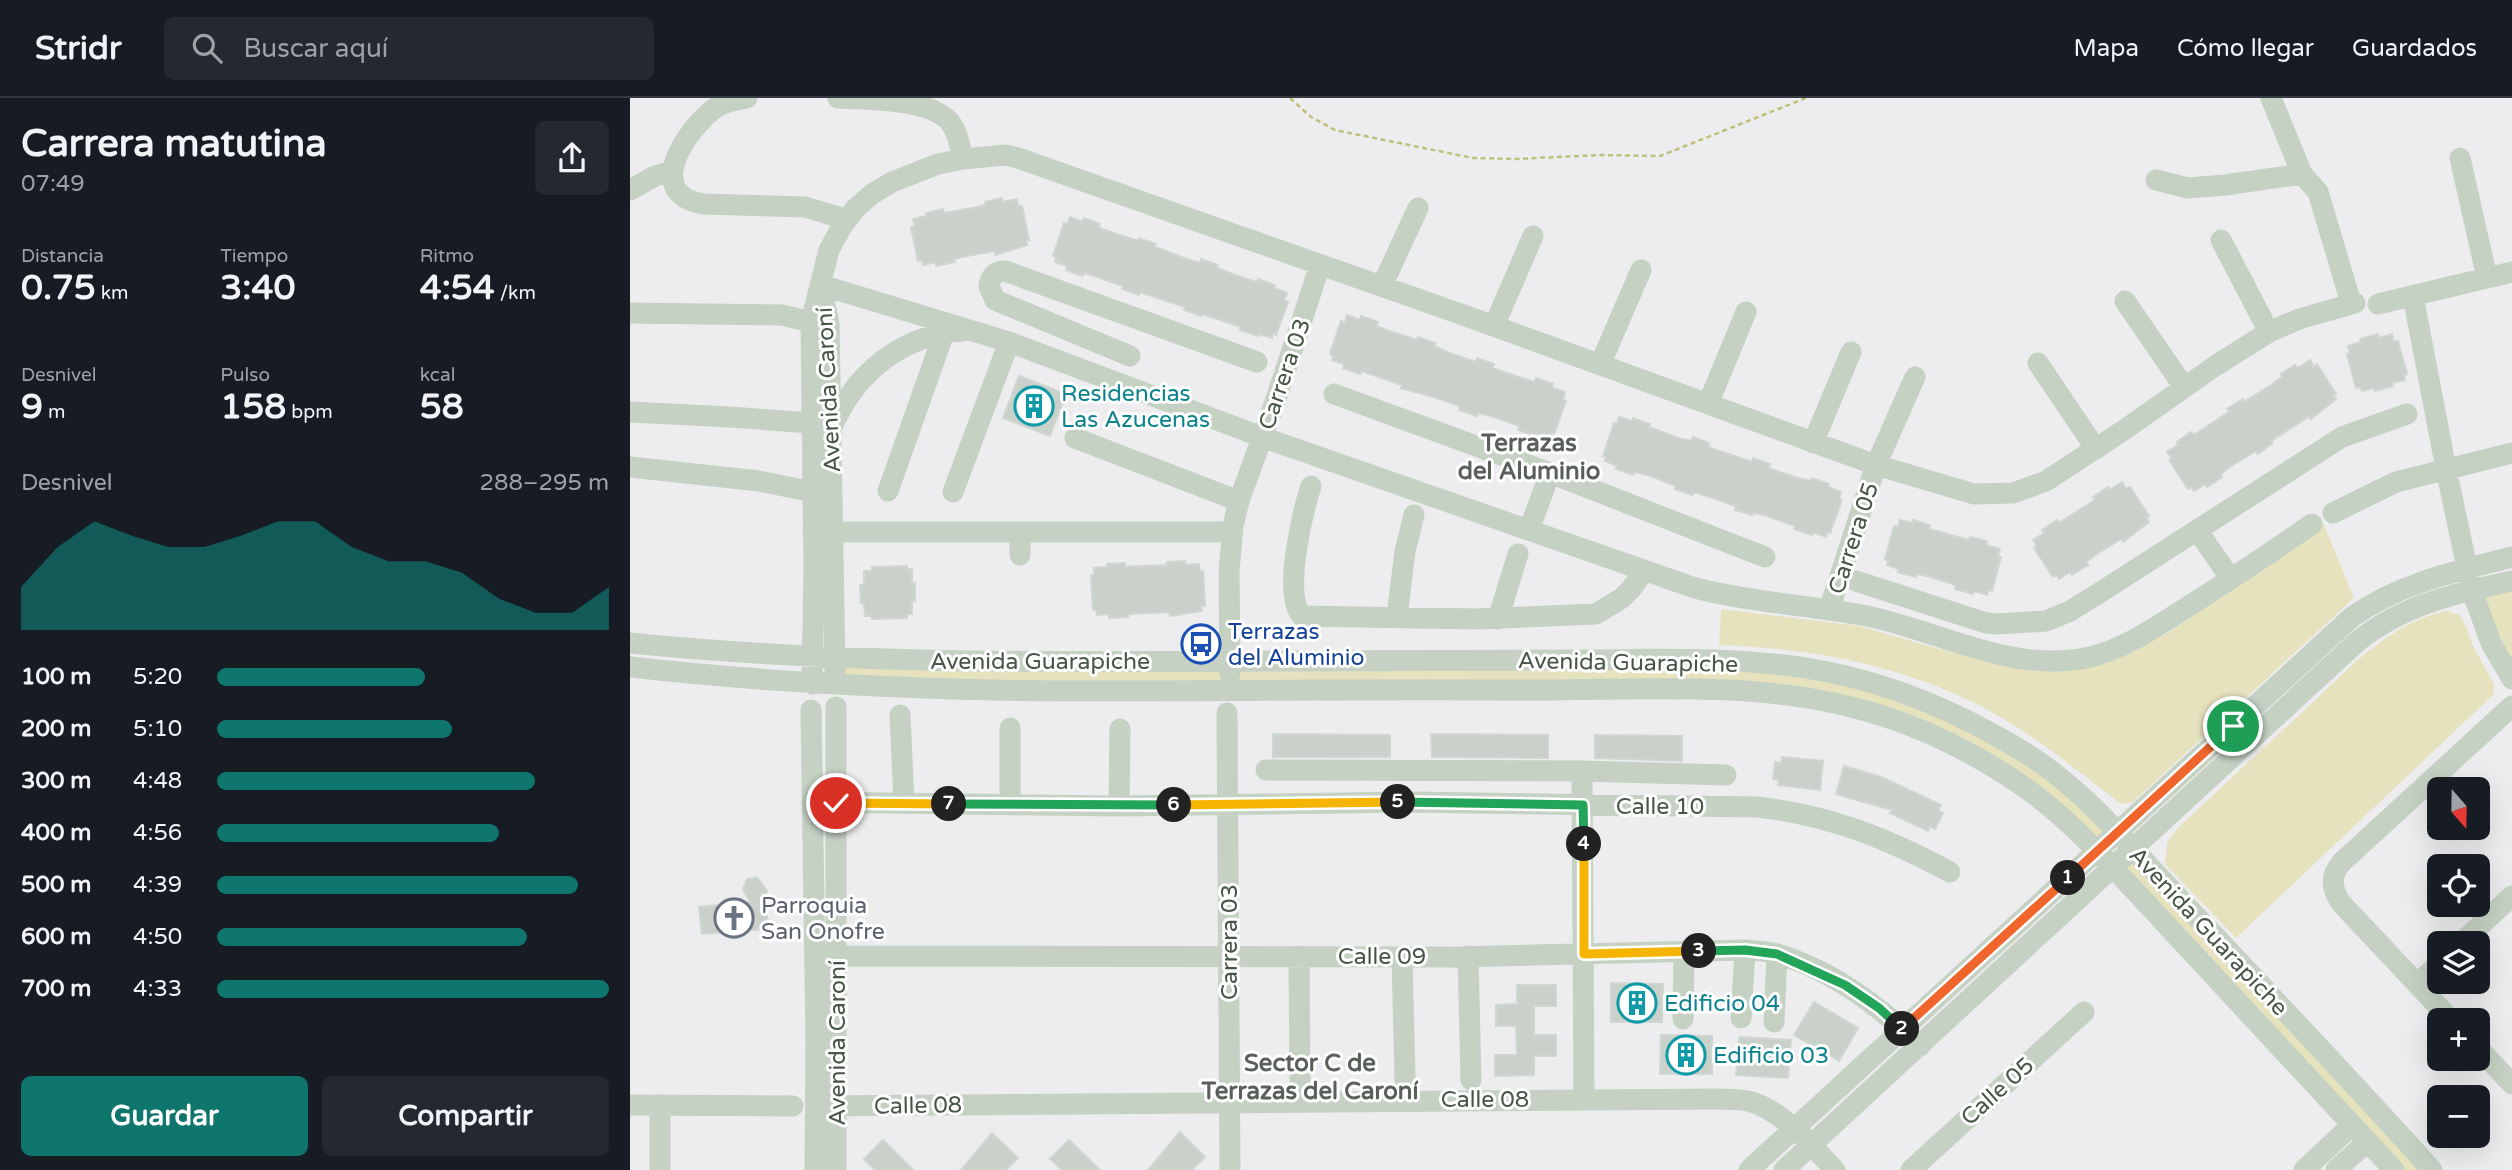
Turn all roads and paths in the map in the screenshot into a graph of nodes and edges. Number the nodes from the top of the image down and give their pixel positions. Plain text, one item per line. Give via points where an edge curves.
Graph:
1 (747, 98) edge
2 (838, 98) edge
3 (1290, 98) edge
4 (1807, 98) edge
5 (2271, 98) edge
6 (2460, 158) dead end
7 (963, 159) junction
8 (672, 172) junction
9 (2302, 174) junction
10 (2156, 180) dead end
11 (630, 190) edge
12 (1418, 208) dead end
13 (848, 218) junction
14 (1533, 236) dead end
15 (2221, 240) dead end
16 (1320, 265) junction
17 (1641, 270) dead end
18 (2512, 272) edge
19 (2487, 278) junction
20 (821, 285) junction
21 (1382, 286) junction
22 (2413, 296) junction
23 (2125, 301) dead end
24 (2378, 304) dead end
25 (1746, 312) dead end
26 (630, 313) edge
27 (811, 321) junction
28 (1143, 321) junction
29 (1494, 326) junction
30 (971, 330) junction
31 (2269, 332) junction
32 (944, 333) junction
33 (1009, 342) junction
34 (1852, 352) dead end
35 (1130, 356) junction
36 (1257, 362) dead end
37 (2038, 363) dead end
38 (1600, 365) junction
39 (1915, 377) dead end
40 (1119, 383) junction
41 (2184, 387) junction
42 (1334, 394) dead end
43 (1707, 404) junction
44 (630, 412) edge
45 (2407, 414) dead end
46 (822, 426) junction
47 (1262, 437) junction
48 (1075, 438) dead end
49 (1813, 443) junction
50 (2096, 449) junction
51 (2512, 453) edge
52 (1876, 465) junction
53 (630, 467) edge
54 (2446, 469) junction
55 (1550, 473) junction
56 (1311, 485) dead end
57 (888, 491) dead end
58 (813, 492) junction
59 (953, 492) dead end
60 (1239, 501) junction
61 (2333, 513) dead end
62 (1415, 515) dead end
63 (2312, 524) dead end
64 (1530, 530) junction
65 (2197, 530) junction
66 (824, 532) junction
67 (1232, 532) junction
68 (1020, 533) junction
69 (1518, 554) dead end
70 (1020, 555) dead end
71 (1765, 557) dead end
72 (2512, 557) edge
73 (2467, 568) junction
74 (1644, 570) junction
75 (2231, 579) junction
76 (1856, 581) dead end
77 (2512, 581) edge
78 (2472, 591) junction
79 (1829, 610) junction
80 (1397, 617) junction
81 (1498, 619) junction
82 (630, 642) edge
83 (814, 657) junction
84 (836, 659) junction
85 (1230, 661) junction
86 (630, 667) edge
87 (2512, 679) edge
88 (812, 684) junction
89 (834, 685) junction
90 (1230, 690) junction
91 (2512, 706) edge
92 (836, 707) dead end
93 (811, 710) dead end
94 (1227, 713) dead end
95 (900, 715) dead end
96 (1010, 728) dead end
97 (1120, 729) dead end
98 (1266, 770) dead end
99 (1409, 771) junction
100 (1582, 771) junction
101 (1726, 775) dead end
102 (812, 802) junction
103 (1409, 802) junction
104 (836, 803) junction
105 (904, 803) junction
106 (1010, 805) junction
107 (1228, 805) junction
108 (1583, 805) junction
109 (1119, 806) junction
110 (2118, 834) junction
111 (2134, 850) junction
112 (2098, 852) junction
113 (2113, 869) junction
114 (1950, 873) dead end
115 (2512, 896) edge
116 (2474, 931) edge
117 (1745, 950) junction
118 (1684, 951) junction
119 (1584, 954) junction
120 (1777, 954) junction
121 (815, 956) junction
122 (838, 956) junction
123 (1299, 956) junction
124 (1402, 956) junction
125 (1468, 956) junction
126 (1229, 957) junction
127 (2427, 975) edge
128 (2417, 984) junction
129 (2440, 1008) edge
130 (2084, 1012) dead end
131 (1741, 1018) dead end
132 (1683, 1019) dead end
133 (1774, 1022) dead end
134 (1902, 1029) junction
135 (1920, 1046) junction
136 (2490, 1061) edge
137 (1405, 1079) dead end
138 (1471, 1080) dead end
139 (1300, 1081) dead end
140 (2512, 1084) edge
141 (1584, 1099) junction
142 (1230, 1102) junction
143 (630, 1105) edge
144 (660, 1105) junction
145 (793, 1106) dead end
146 (816, 1106) junction
147 (837, 1106) junction
148 (2352, 1125) junction
149 (1794, 1129) junction
150 (2367, 1142) junction
151 (1811, 1145) junction
152 (660, 1170) edge
153 (815, 1170) edge
154 (836, 1170) edge
155 (1230, 1170) edge
156 (1749, 1170) edge
157 (1784, 1170) edge
158 (1835, 1170) edge
159 (1911, 1170) edge
160 (2304, 1170) edge
161 (2336, 1170) edge
162 (2394, 1170) edge
163 (2432, 1170) edge

1 - 8 street via 716,107 675,157
2 - 7 street via 895,101 935,110 952,125
3 - 4 path via 1335,130 1473,159 1516,159 1660,156
5 - 9 street
6 - 19 street
7 - 13 street via 892,182
7 - 16 street via 1018,158
8 - 11 street
8 - 13 street via 677,190 696,203 804,207
9 - 10 street via 2188,188
9 - 31 street via 2318,192 2353,303
12 - 21 street
13 - 20 street via 829,250
14 - 29 street
15 - 31 street
16 - 21 street
16 - 47 street, Carrera 03
17 - 38 street
18 - 19 street
19 - 22 street
20 - 27 street, Avenida Caroní
20 - 30 street
20 - 46 street, Avenida Caroní via 829,323
21 - 29 street
22 - 24 street
22 - 54 street
23 - 41 street
25 - 43 street
26 - 27 street via 782,316
27 - 46 street, Avenida Caroní
28 - 35 street
28 - 35 street via 1006,271 990,280 995,300
28 - 36 street
29 - 38 street
30 - 32 street
30 - 33 street
31 - 41 street
32 - 46 street via 893,352 858,383
32 - 57 street
33 - 40 street
33 - 59 street
34 - 49 street
35 - 40 street
37 - 50 street
38 - 43 street
39 - 52 street, Carrera 05
40 - 47 street
41 - 50 street
42 - 55 street
43 - 49 street
44 - 46 street
45 - 65 street via 2342,437
46 - 58 street, Avenida Caroní
46 - 66 street, Avenida Caroní
47 - 60 street, Carrera 03
47 - 64 street
48 - 60 street
49 - 52 street
50 - 52 street via 2046,481 1997,495 1953,489
51 - 54 street
52 - 79 street, Carrera 05
53 - 58 street via 759,481
54 - 61 street via 2396,482
54 - 73 street
55 - 64 street
55 - 71 street
56 - 80 street via 1298,538 1297,610 1302,616
58 - 66 street, Avenida Caroní
60 - 67 street, Carrera 03
62 - 80 street
63 - 75 street
64 - 74 street
65 - 75 street
65 - 76 street via 2070,611 2036,622 1986,623
66 - 68 street
66 - 83 street, Avenida Caroní
66 - 84 street, Avenida Caroní
67 - 68 street
67 - 85 street, Carrera 03
68 - 70 street
69 - 81 street
72 - 73 street
73 - 78 street
73 - 110 street via 2405,588 2352,617
74 - 79 street via 1715,593
74 - 81 street via 1632,588 1596,614
75 - 79 street via 2136,638 2091,657 2069,660 2020,659 1986,652 1890,621
77 - 78 street
78 - 87 street via 2491,643
78 - 111 street via 2419,606 2368,634
80 - 81 street
82 - 83 street, Avenida Guarapiche
83 - 84 street, Avenida Guarapiche
83 - 88 street, Avenida Caroní
84 - 85 street, Avenida Guarapiche
84 - 89 street, Avenida Caroní
85 - 90 street, Carrera 03
85 - 110 street, Avenida Guarapiche via 1645,661 1754,663 1818,670 1888,687 1959,715 2052,771
86 - 88 street, Avenida Guarapiche
88 - 89 street, Avenida Guarapiche
89 - 90 street, Avenida Guarapiche via 1002,691
90 - 112 street, Avenida Guarapiche via 1689,690 1825,701 1919,730 2006,774 2046,803
91 - 128 street via 2333,876 2341,904
92 - 104 street, Avenida Caroní
93 - 102 street, Avenida Caroní
94 - 107 street, Carrera 03
95 - 105 street
96 - 106 street
97 - 109 street
98 - 99 street
99 - 100 street
99 - 103 street
100 - 101 street
100 - 108 street
102 - 104 street, Calle 10
102 - 121 street, Avenida Caroní
103 - 107 street, Calle 10
103 - 108 street, Calle 10
104 - 105 street, Calle 10
104 - 122 street, Avenida Caroní
105 - 106 street, Calle 10
106 - 109 street, Calle 10
107 - 109 street, Calle 10
107 - 126 street, Carrera 03
108 - 114 street, Calle 10 via 1792,810 1878,836
108 - 119 street
110 - 111 street, Avenida Guarapiche
110 - 112 street
111 - 113 street
111 - 163 street, Avenida Guarapiche
112 - 113 street, Avenida Guarapiche
112 - 134 street
113 - 135 street
113 - 148 street, Avenida Guarapiche
115 - 116 street
117 - 118 street, Calle 09
117 - 120 street, Calle 09
117 - 131 street
118 - 119 street, Calle 09
118 - 132 street
119 - 125 street, Calle 09
119 - 141 street
120 - 133 street
120 - 134 street, Calle 09 via 1845,985
121 - 122 street, Calle 09
121 - 146 street, Avenida Caroní
122 - 126 street, Calle 09
122 - 147 street, Avenida Caroní
123 - 124 street, Calle 09
123 - 126 street, Calle 09
123 - 139 street
124 - 125 street, Calle 09
124 - 137 street
125 - 138 street
126 - 142 street, Carrera 03
127 - 128 street
128 - 129 street
130 - 159 street, Calle 05
134 - 135 street, Calle 09
134 - 149 street
135 - 151 street
136 - 140 street
141 - 142 street, Calle 08
141 - 149 street, Calle 08 via 1746,1101 1776,1114
142 - 147 street, Calle 08
142 - 155 street, Carrera 03
143 - 144 street
144 - 145 street
144 - 152 street
146 - 147 street, Calle 08
146 - 153 street, Avenida Caroní
147 - 154 street, Avenida Caroní
148 - 150 street, Avenida Guarapiche
148 - 160 street
149 - 151 street, Calle 08
149 - 156 street
150 - 161 street
150 - 162 street, Avenida Guarapiche
151 - 157 street
151 - 158 street, Calle 08

